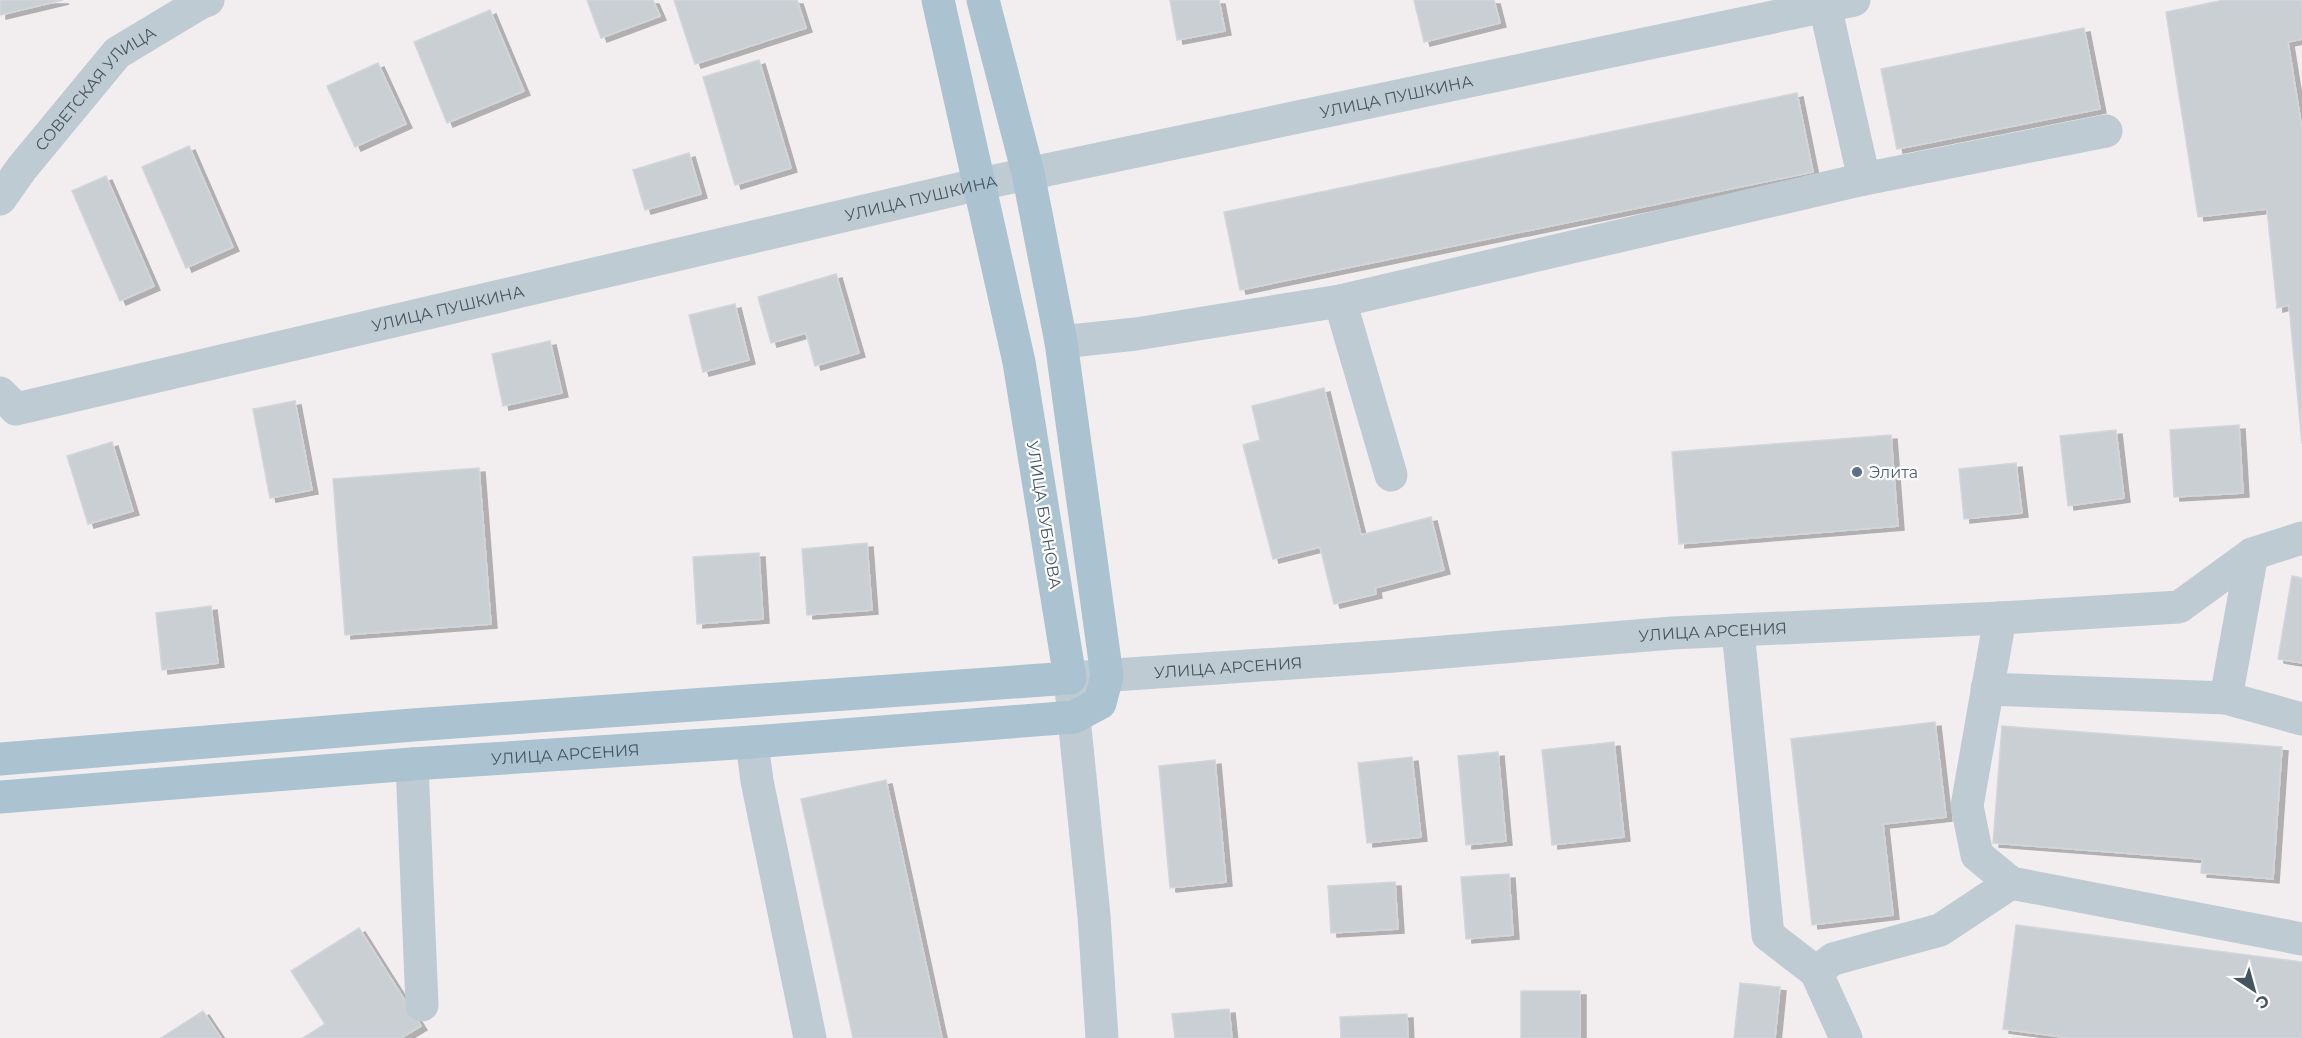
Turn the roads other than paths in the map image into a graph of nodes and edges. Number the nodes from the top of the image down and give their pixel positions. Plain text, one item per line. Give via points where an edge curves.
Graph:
1 (938, 0) edge
2 (983, 0) edge
3 (202, 1) edge
4 (1840, 3) edge
5 (2106, 131) dead end
6 (1028, 173) junction
7 (1864, 179) junction
8 (980, 184) junction
9 (0, 199) edge
10 (1340, 301) junction
11 (1061, 342) junction
12 (0, 393) edge
13 (1391, 475) dead end
14 (2302, 538) edge
15 (2252, 554) junction
16 (2000, 618) junction
17 (1738, 630) junction
18 (1107, 676) junction
19 (1070, 678) junction
20 (1988, 689) junction
21 (2226, 698) junction
22 (1074, 717) junction
23 (2302, 719) edge
24 (752, 742) junction
25 (0, 759) edge
26 (412, 764) junction
27 (0, 797) edge
28 (2011, 883) junction
29 (2302, 939) edge
30 (1816, 972) junction
31 (422, 1005) dead end
32 (810, 1038) edge
33 (1102, 1038) edge
34 (1846, 1038) edge

1 - 8 main road, УЛИЦА БУБНОВА
2 - 6 main road
3 - 9 street, СОВЕТСКАЯ УЛИЦА via 117,53
4 - 6 street, УЛИЦА ПУШКИНА
4 - 7 street
5 - 7 street
6 - 8 street, УЛИЦА ПУШКИНА
6 - 11 main road
7 - 10 street
8 - 12 street, УЛИЦА ПУШКИНА via 16,409
8 - 19 main road, УЛИЦА БУБНОВА via 1019,362
10 - 11 street
10 - 13 street
11 - 18 main road
14 - 15 street, УЛИЦА АРСЕНИЯ
15 - 16 street, УЛИЦА АРСЕНИЯ via 2179,607
15 - 21 street
16 - 17 street, УЛИЦА АРСЕНИЯ
16 - 20 street
17 - 18 street, УЛИЦА АРСЕНИЯ
17 - 30 street via 1768,935
18 - 19 street, УЛИЦА АРСЕНИЯ
18 - 22 main road, УЛИЦА АРСЕНИЯ via 1100,703
19 - 22 street, УЛИЦА БУБНОВА
19 - 25 main road, УЛИЦА АРСЕНИЯ
20 - 21 street
20 - 28 street via 1967,806 1977,855
21 - 23 street
22 - 24 main road, УЛИЦА АРСЕНИЯ
22 - 33 street, УЛИЦА БУБНОВА
24 - 26 main road, УЛИЦА АРСЕНИЯ
24 - 32 street
26 - 27 main road, УЛИЦА АРСЕНИЯ
26 - 31 street
28 - 29 street
28 - 30 street via 1940,930 1833,959
30 - 34 street

